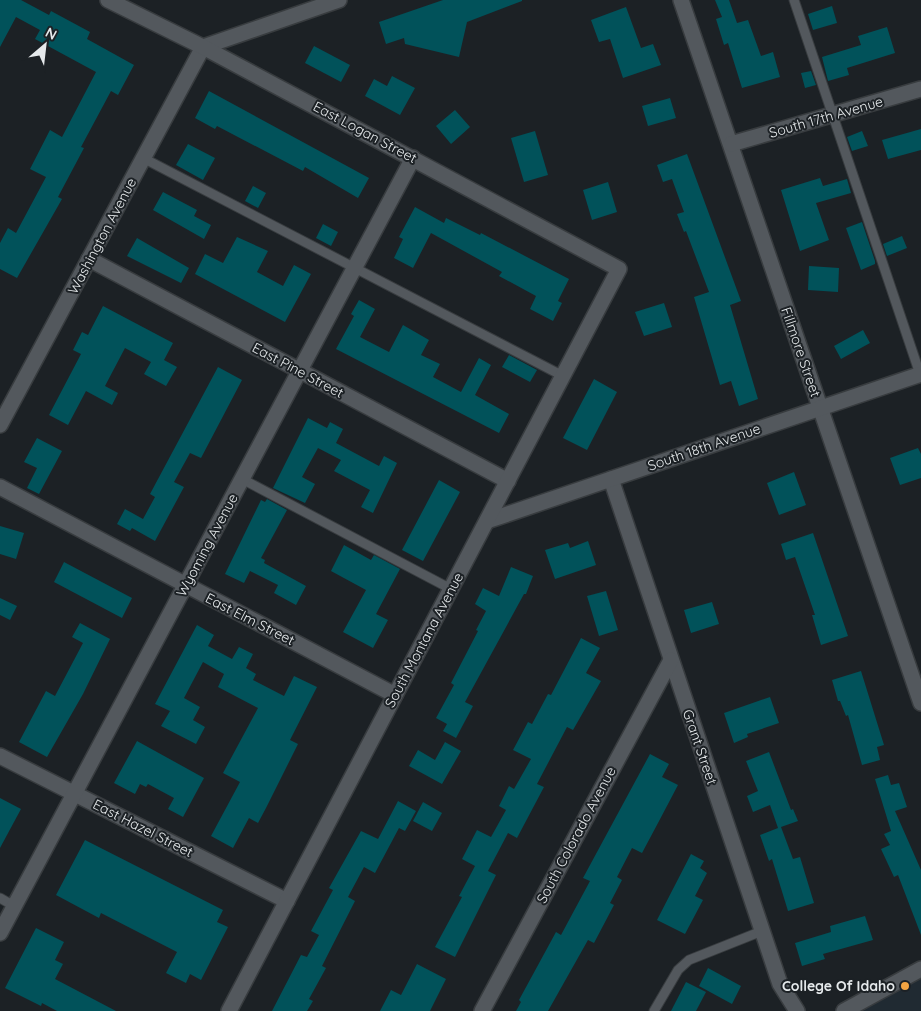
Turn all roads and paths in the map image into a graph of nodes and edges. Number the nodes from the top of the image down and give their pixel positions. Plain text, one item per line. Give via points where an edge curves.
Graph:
1 (108, 0) edge
2 (339, 0) edge
3 (681, 0) edge
4 (794, 0) edge
5 (203, 47) junction
6 (921, 89) edge
7 (833, 115) junction
8 (731, 144) junction
9 (144, 158) junction
10 (413, 158) junction
11 (89, 260) junction
12 (355, 267) junction
13 (619, 269) joint
14 (300, 371) junction
15 (921, 375) edge
16 (563, 376) junction
17 (820, 408) junction
18 (0, 425) edge
19 (611, 479) junction
20 (242, 480) junction
21 (508, 481) junction
22 (0, 487) edge
23 (486, 521) junction
24 (185, 586) junction
25 (451, 589) junction
26 (671, 660) junction
27 (916, 669) edge
28 (395, 695) junction
29 (921, 703) edge
30 (0, 756) edge
31 (74, 793) junction
32 (0, 898) edge
33 (287, 901) junction
34 (14, 906) junction
35 (762, 931) junction
36 (0, 933) edge
37 (921, 969) edge
38 (229, 1011) edge
39 (482, 1011) edge
40 (654, 1011) edge
41 (797, 1011) edge
42 (844, 1011) edge

1 - 5 street, East Logan Street
2 - 5 street
3 - 8 street, Fillmore Street
4 - 7 lane
5 - 9 street, Washington Avenue
5 - 10 street, East Logan Street
6 - 7 street, South 17th Avenue
7 - 8 street, South 17th Avenue
7 - 15 lane
8 - 17 street, Fillmore Street
9 - 11 street, Washington Avenue
9 - 12 lane
10 - 12 street, Wyoming Avenue
10 - 13 street, East Logan Street
11 - 14 street, East Pine Street
11 - 18 street, Washington Avenue
12 - 14 street, Wyoming Avenue
12 - 16 lane
13 - 16 street, South Montana Avenue
14 - 20 street, Wyoming Avenue
14 - 21 street, East Pine Street
15 - 17 street, South 18th Avenue
16 - 21 street, South Montana Avenue
17 - 19 street, South 18th Avenue
17 - 27 street, Fillmore Street
19 - 23 street, South 18th Avenue
19 - 26 street, Grant Street
20 - 24 street, Wyoming Avenue
20 - 25 lane
21 - 23 street, South Montana Avenue
22 - 24 street, East Elm Street
23 - 25 street, South Montana Avenue
24 - 28 street, East Elm Street
24 - 31 street, Wyoming Avenue
25 - 28 street, South Montana Avenue
26 - 35 street, Grant Street
26 - 39 street, South Colorado Avenue
27 - 29 street, Fillmore Street
28 - 33 street, South Montana Avenue
30 - 31 street, East Hazel Street
31 - 33 street, East Hazel Street
31 - 34 street, Wyoming Avenue
32 - 34 lane
33 - 38 street, South Montana Avenue
34 - 36 street, Wyoming Avenue
35 - 40 lane via 689,960 678,970
35 - 41 street, Grant Street via 780,984
37 - 42 street

